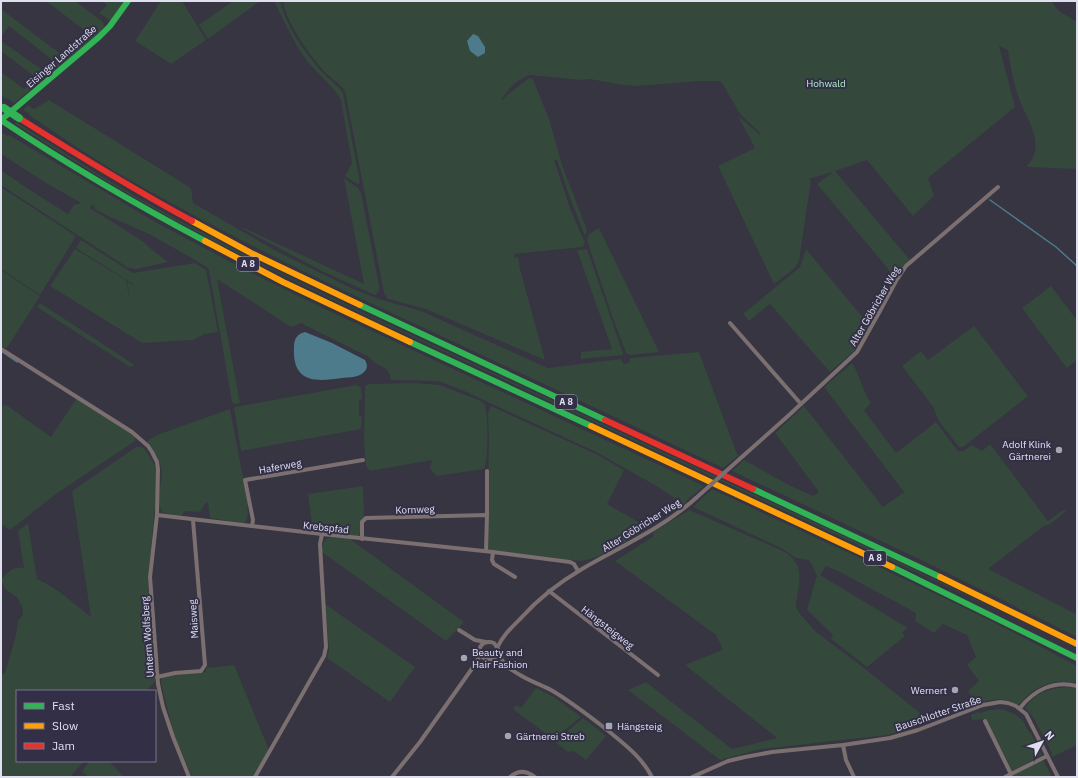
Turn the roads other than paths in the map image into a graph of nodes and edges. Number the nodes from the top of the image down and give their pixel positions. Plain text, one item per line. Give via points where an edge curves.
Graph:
1 (128, 1) edge
2 (3, 107) edge
3 (1, 120) edge
4 (998, 187) dead end
5 (730, 323) dead end
6 (1, 349) edge
7 (801, 404) junction
8 (363, 460) dead end
9 (488, 471) dead end
10 (157, 515) junction
11 (487, 515) junction
12 (193, 520) junction
13 (252, 526) junction
14 (322, 534) junction
15 (362, 539) junction
16 (486, 551) junction
17 (493, 552) junction
18 (578, 571) junction
19 (515, 577) dead end
20 (549, 591) junction
21 (459, 630) dead end
22 (502, 637) junction
23 (475, 640) junction
24 (489, 642) junction
25 (1077, 644) edge
26 (480, 648) junction
27 (497, 648) junction
28 (498, 654) junction
29 (480, 655) junction
30 (1077, 658) edge
31 (484, 659) junction
32 (491, 660) junction
33 (476, 663) junction
34 (506, 666) junction
35 (658, 675) dead end
36 (157, 677) junction
37 (1077, 686) edge
38 (1020, 708) junction
39 (984, 721) dead end
40 (843, 745) junction
41 (1047, 756) junction
42 (1011, 774) junction
43 (189, 777) edge
44 (255, 777) edge
45 (392, 777) edge
46 (510, 777) edge
47 (535, 777) edge
48 (652, 777) edge
49 (692, 777) edge
50 (854, 777) edge
51 (1005, 777) edge
52 (1058, 777) edge

1 - 3 main road, Eisinger Landstraße via 99,37
2 - 25 main road, A 8, bridge via 140,193 251,253 952,582
3 - 30 main road, A 8 via 83,172 204,242 946,591
4 - 7 street, Alter Göbricher Weg via 906,266 857,352
5 - 7 street
6 - 10 street, Unterm Wolfsberg via 120,424 148,446 158,469
7 - 18 street, Alter Göbricher Weg, bridge via 670,518
8 - 13 street, Haferweg via 245,480
9 - 11 street
10 - 12 street, Krebspfad
10 - 36 street, Unterm Wolfsberg via 150,577
11 - 15 street, Kornweg via 366,518 362,522
11 - 16 street
12 - 13 street, Krebspfad
12 - 36 street, Maisweg via 204,666 201,671
13 - 14 street, Krebspfad
14 - 15 street, Krebspfad
14 - 44 street via 320,544 326,647 324,656
15 - 16 street, Krebspfad
16 - 17 street, Krebspfad
17 - 18 street, Krebspfad via 570,562
17 - 19 street via 494,564
18 - 20 street, Alter Göbricher Weg
20 - 22 street, Alter Göbricher Weg
20 - 35 street, Hängsteigweg
21 - 23 street
22 - 24 street, Alter Göbricher Weg
22 - 27 street, Alter Göbricher Weg
23 - 24 street
23 - 26 street
24 - 26 street
24 - 27 street
26 - 29 street
27 - 28 street
28 - 32 street
28 - 34 street
29 - 31 street
29 - 33 street
31 - 32 street
31 - 33 street
32 - 34 street
33 - 45 street
34 - 48 street via 551,690 586,714 633,751
36 - 43 street, Unterm Wolfsberg via 163,707
37 - 38 street via 1058,684 1043,688
38 - 40 street, Bauschlotter Straße via 1004,703 989,704 890,738
38 - 41 street via 1028,717
39 - 42 street
40 - 49 street, Bauschlotter Straße via 809,747 745,757 728,761
40 - 50 street via 846,760
41 - 42 street
41 - 52 street
42 - 51 street
46 - 47 street via 520,771

